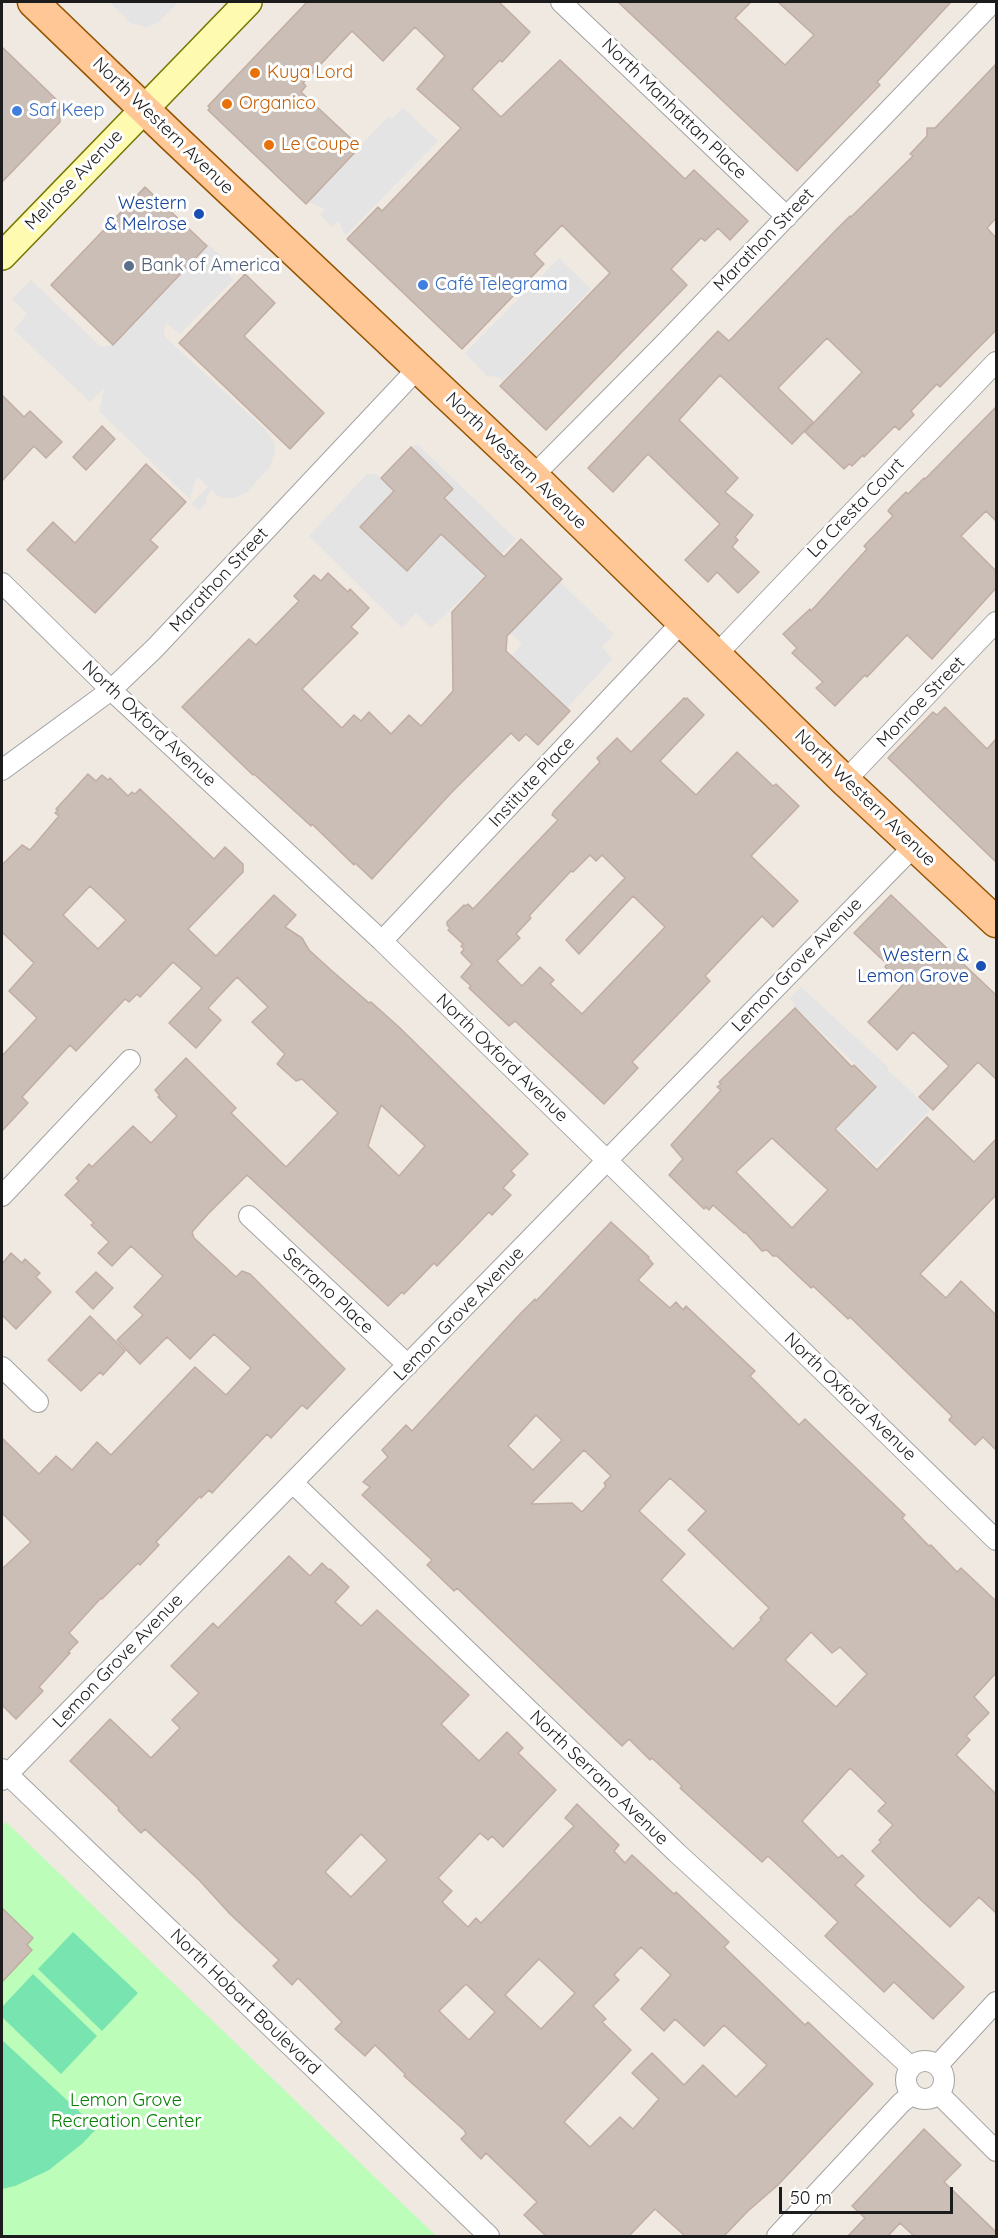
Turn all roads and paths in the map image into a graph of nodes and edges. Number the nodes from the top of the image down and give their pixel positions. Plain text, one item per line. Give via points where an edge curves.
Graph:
1 (33, 2) edge
2 (248, 2) edge
3 (561, 2) edge
4 (993, 2) edge
5 (144, 109) junction
6 (787, 217) junction
7 (2, 256) edge
8 (996, 362) edge
9 (418, 368) junction
10 (533, 476) junction
11 (2, 583) edge
12 (682, 622) junction
13 (996, 622) edge
14 (717, 654) junction
15 (111, 690) junction
16 (2, 770) edge
17 (845, 780) junction
18 (914, 846) junction
19 (996, 922) edge
20 (382, 941) junction
21 (130, 1060) dead end
22 (608, 1161) junction
23 (2, 1196) edge
24 (249, 1216) dead end
25 (408, 1365) junction
26 (2, 1367) edge
27 (38, 1402) dead end
28 (293, 1483) junction
29 (996, 1540) edge
30 (3, 1774) edge
31 (996, 2002) edge
32 (938, 2065) junction
33 (911, 2067) junction
34 (912, 2094) junction
35 (939, 2094) junction
36 (996, 2151) edge
37 (489, 2236) edge
38 (777, 2236) edge

1 - 5 main road, North Western Avenue
2 - 5 main road, Melrose Avenue
3 - 6 street, North Manhattan Place
4 - 6 street, Marathon Street
5 - 7 main road, Melrose Avenue
5 - 9 main road, North Western Avenue
6 - 10 street, Marathon Street
8 - 14 street, La Cresta Court
9 - 10 main road, North Western Avenue
9 - 15 street, Marathon Street
10 - 12 main road, North Western Avenue
11 - 15 street, North Oxford Avenue
12 - 14 main road, North Western Avenue
12 - 20 street, Institute Place
13 - 17 street, Monroe Street
14 - 17 main road, North Western Avenue
15 - 16 street, Marathon Street
15 - 20 street, North Oxford Avenue
17 - 18 main road, North Western Avenue
18 - 19 main road, North Western Avenue
18 - 22 street, Lemon Grove Avenue
20 - 22 street, North Oxford Avenue
21 - 23 street
22 - 25 street, Lemon Grove Avenue
22 - 29 street, North Oxford Avenue
24 - 25 street, Serrano Place
25 - 28 street, Lemon Grove Avenue
26 - 27 street
28 - 30 street, Lemon Grove Avenue
28 - 33 street, North Serrano Avenue via 677,1853
30 - 37 street, North Hobart Boulevard
31 - 32 street
32 - 33 street via 927,2061
32 - 35 street via 945,2082
33 - 34 street via 906,2084
34 - 35 street via 926,2099
34 - 38 street
35 - 36 street

